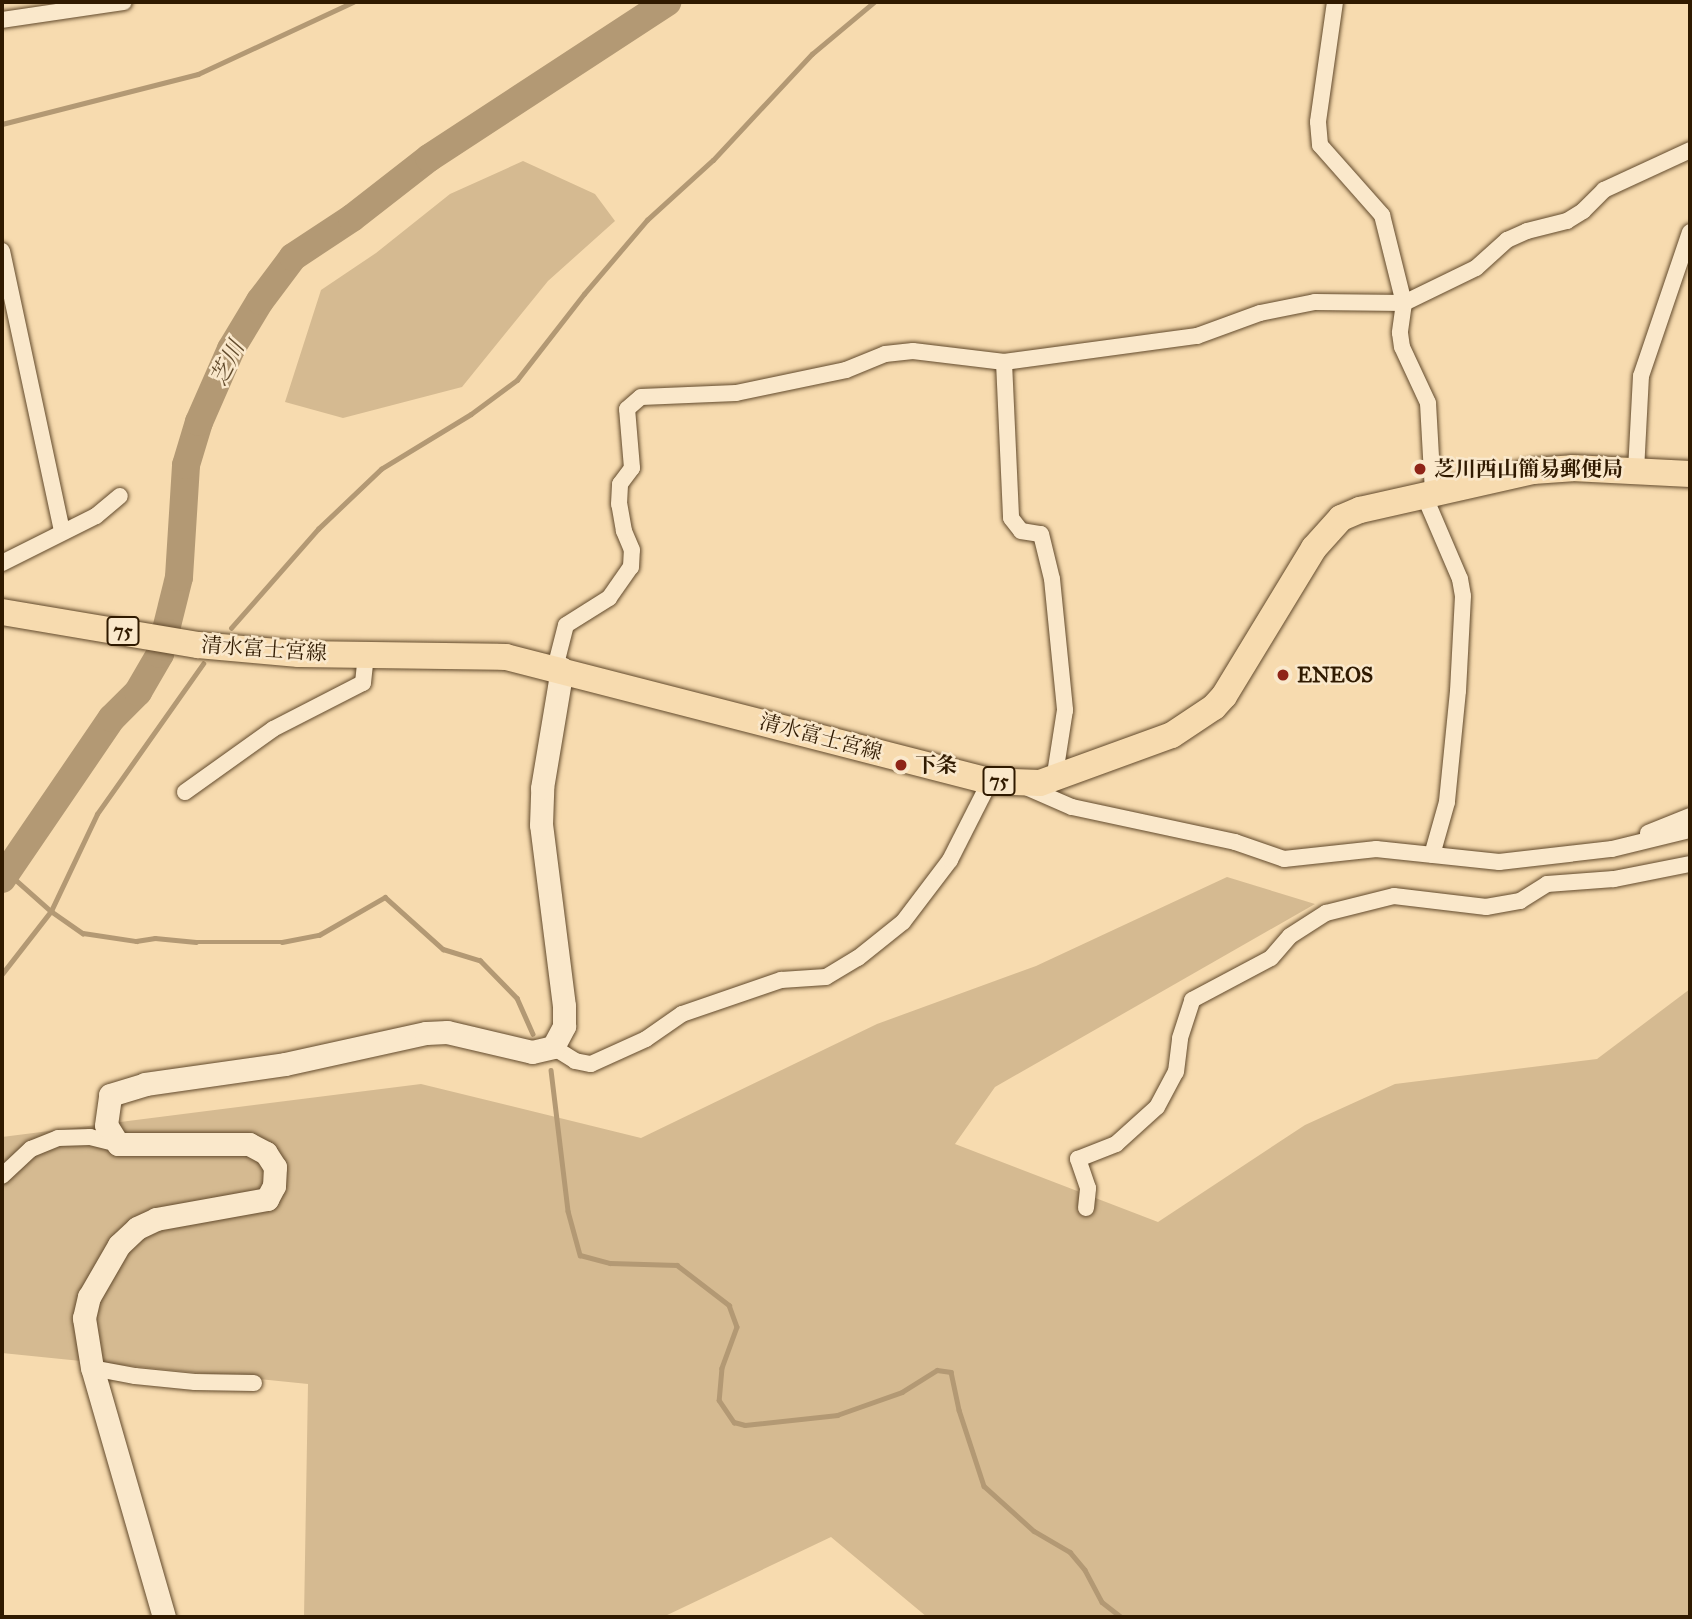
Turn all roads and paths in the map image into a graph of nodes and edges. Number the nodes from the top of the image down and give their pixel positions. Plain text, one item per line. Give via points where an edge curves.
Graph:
1 (124, 2) edge
2 (1335, 2) edge
3 (2, 20) edge
4 (1690, 150) edge
5 (1690, 232) edge
6 (2, 251) edge
7 (1404, 303) junction
8 (1004, 362) junction
9 (1636, 471) junction
10 (1690, 474) edge
11 (1428, 494) junction
12 (120, 496) dead end
13 (62, 531) junction
14 (2, 564) edge
15 (2, 612) edge
16 (366, 655) junction
17 (559, 669) junction
18 (1054, 780) junction
19 (990, 781) junction
20 (1016, 782) junction
21 (185, 792) dead end
22 (1690, 816) edge
23 (1690, 830) edge
24 (1627, 844) junction
25 (1432, 855) junction
26 (1690, 864) edge
27 (553, 1047) junction
28 (118, 1144) junction
29 (2, 1176) edge
30 (1086, 1208) dead end
31 (92, 1368) junction
32 (254, 1382) dead end
33 (164, 1617) edge

1 - 3 street
2 - 7 street via 1318,122 1320,145 1382,215
4 - 7 street via 1604,190 1567,221 1507,240 1476,268
5 - 9 street via 1642,376
6 - 13 street
7 - 8 street via 1315,302 1260,313 1197,336
7 - 11 street via 1399,333 1402,347 1428,403
8 - 17 street via 913,351 885,354 846,370 736,393 640,397 627,409 632,468 620,484 619,504 632,550 631,567 610,598 566,625
8 - 18 street via 1011,518 1021,531 1041,534 1052,579 1065,710
9 - 10 main road, 清水富士宮線 / 75
9 - 11 main road, 清水富士宮線 / 75 via 1533,471
11 - 18 main road, 清水富士宮線 / 75 via 1360,510 1327,531 1224,696 1189,727
11 - 25 street via 1464,596 1447,802
12 - 13 street via 96,516
13 - 14 street
15 - 16 main road, 清水富士宮線 / 75 via 198,645
16 - 17 main road, 清水富士宮線 / 75 via 506,657
16 - 21 street via 363,683 273,729
17 - 19 main road, 清水富士宮線 / 75
17 - 27 street via 541,825 564,1006 564,1026
18 - 20 main road, 清水富士宮線 / 75
19 - 20 main road, 清水富士宮線 / 75
19 - 27 street via 950,860 904,922 858,958 826,977 781,980 682,1014 646,1039 591,1064 575,1061
20 - 25 street via 1072,807 1235,842 1284,859 1376,849
22 - 24 street
23 - 24 street
24 - 25 street via 1499,862
26 - 30 street via 1614,879 1547,884 1520,901 1486,907 1394,896 1326,913 1290,936 1271,958 1192,1000 1176,1072 1157,1107 1116,1144 1078,1159 1088,1188
27 - 28 street via 533,1052 446,1031 285,1064 145,1084 110,1096 106,1125
28 - 29 street via 90,1137 58,1138 31,1149
28 - 31 street via 249,1144 266,1153 275,1167 274,1186 267,1199 156,1219 137,1228 119,1245 89,1297 84,1318
31 - 32 street via 159,1378
31 - 33 street

